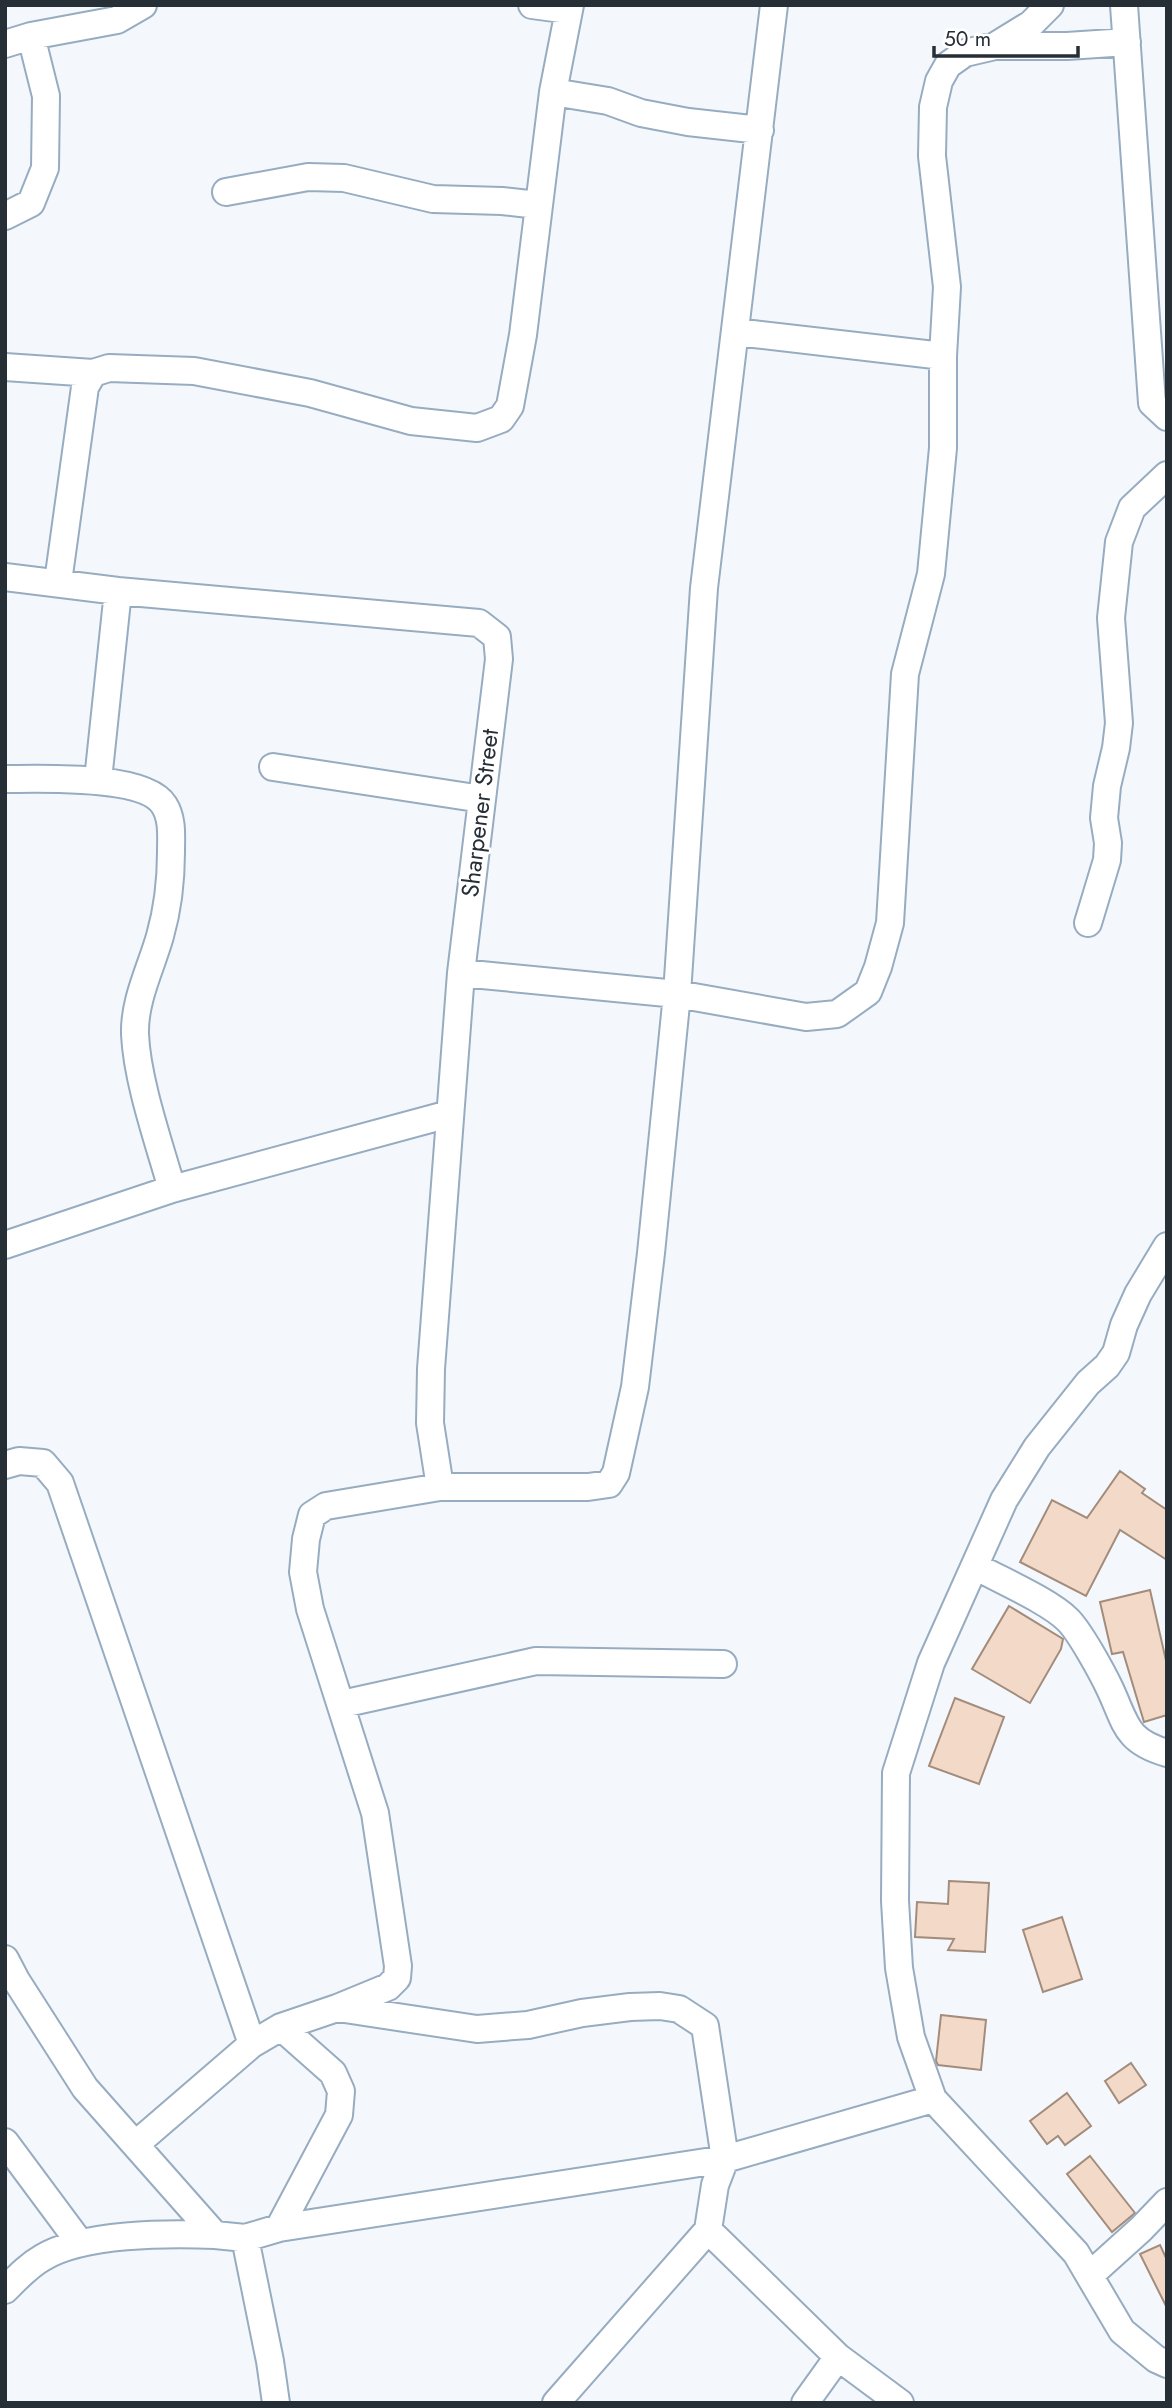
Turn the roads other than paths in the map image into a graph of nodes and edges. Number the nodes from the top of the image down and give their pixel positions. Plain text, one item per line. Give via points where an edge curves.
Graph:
1 (143, 5) edge
2 (532, 5) edge
3 (774, 5) edge
4 (1050, 5) edge
5 (1124, 5) edge
6 (570, 8) edge
7 (31, 36) junction
8 (1127, 42) junction
9 (5, 44) edge
10 (995, 46) junction
11 (553, 92) junction
12 (760, 130) junction
13 (226, 192) dead end
14 (538, 205) junction
15 (5, 216) edge
16 (736, 332) junction
17 (943, 356) junction
18 (5, 367) edge
19 (93, 373) junction
20 (1167, 417) edge
21 (1167, 475) edge
22 (5, 577) edge
23 (58, 582) junction
24 (118, 591) junction
25 (273, 767) dead end
26 (5, 779) edge
27 (98, 780) junction
28 (482, 799) junction
29 (1088, 923) dead end
30 (461, 973) junction
31 (677, 994) junction
32 (449, 1114) junction
33 (172, 1189) junction
34 (5, 1245) edge
35 (1167, 1246) edge
36 (5, 1465) edge
37 (440, 1487) junction
38 (975, 1566) junction
39 (723, 1664) dead end
40 (342, 1704) junction
41 (1167, 1753) edge
42 (9, 1975) edge
43 (337, 2008) junction
44 (281, 2027) junction
45 (252, 2044) junction
46 (933, 2099) junction
47 (5, 2142) edge
48 (136, 2144) junction
49 (725, 2159) junction
50 (1167, 2202) edge
51 (279, 2228) junction
52 (708, 2230) junction
53 (215, 2235) junction
54 (245, 2238) junction
55 (80, 2243) junction
56 (1090, 2275) junction
57 (5, 2290) edge
58 (838, 2357) junction
59 (1167, 2364) edge
60 (276, 2403) edge
61 (556, 2403) edge
62 (804, 2403) edge
63 (900, 2403) edge

1 - 7 street via 117,20
2 - 6 street
3 - 12 street
4 - 10 street via 1031,24
5 - 8 street
6 - 11 street
7 - 9 street
7 - 15 street via 46,96 45,168 31,203
8 - 10 street
8 - 20 street via 1152,402
10 - 17 street via 965,52 948,65 933,107 932,156 947,287
11 - 12 street via 688,122
11 - 14 street
12 - 16 street
13 - 14 street via 308,177 344,178 433,199
14 - 19 street via 510,406 492,424 477,428 411,421 310,393 194,371 109,368
16 - 17 street
16 - 31 street via 704,588
17 - 31 street via 943,448 932,574 905,674 890,923 868,992 837,1014 806,1017
18 - 19 street
19 - 23 street via 85,387
21 - 29 street via 1132,508 1119,542 1111,618 1119,723 1104,818 1107,860
22 - 23 street, Sharpener Street
23 - 24 street, Sharpener Street
24 - 27 street
24 - 28 street, Sharpener Street via 479,623 497,637 499,659
25 - 28 street
26 - 27 street
27 - 33 street via 144,790 164,804 171,825 171,887 139,999 135,1033 144,1089
28 - 30 street, Sharpener Street
30 - 31 street
30 - 32 street, Sharpener Street
31 - 37 street via 635,1387 616,1473 608,1484 588,1487
32 - 33 street
32 - 37 street, Sharpener Street via 431,1369 430,1423
33 - 34 street
35 - 38 street via 1138,1294 1116,1353 1037,1447 1004,1500
36 - 45 street via 43,1463 60,1483
37 - 40 street via 326,1506 313,1515 303,1572 310,1609
38 - 41 street via 1070,1622 1109,1688 1123,1723 1139,1742
38 - 46 street via 931,1663 897,1773 899,1968 911,2037
39 - 40 street via 536,1661
40 - 43 street via 375,1813 398,1966 397,1978 388,1987
42 - 48 street via 85,2088
43 - 44 street
43 - 49 street via 477,2029 630,2007 679,2009 705,2026
44 - 45 street
44 - 51 street via 333,2073 341,2091 339,2115
45 - 48 street
46 - 49 street
46 - 56 street via 1076,2253
47 - 55 street
48 - 53 street
49 - 51 street
49 - 52 street via 715,2185
50 - 56 street
51 - 54 street
52 - 58 street
52 - 61 street
53 - 54 street
53 - 55 street
54 - 60 street
55 - 57 street via 44,2256
56 - 59 street via 1122,2331
58 - 62 street
58 - 63 street

